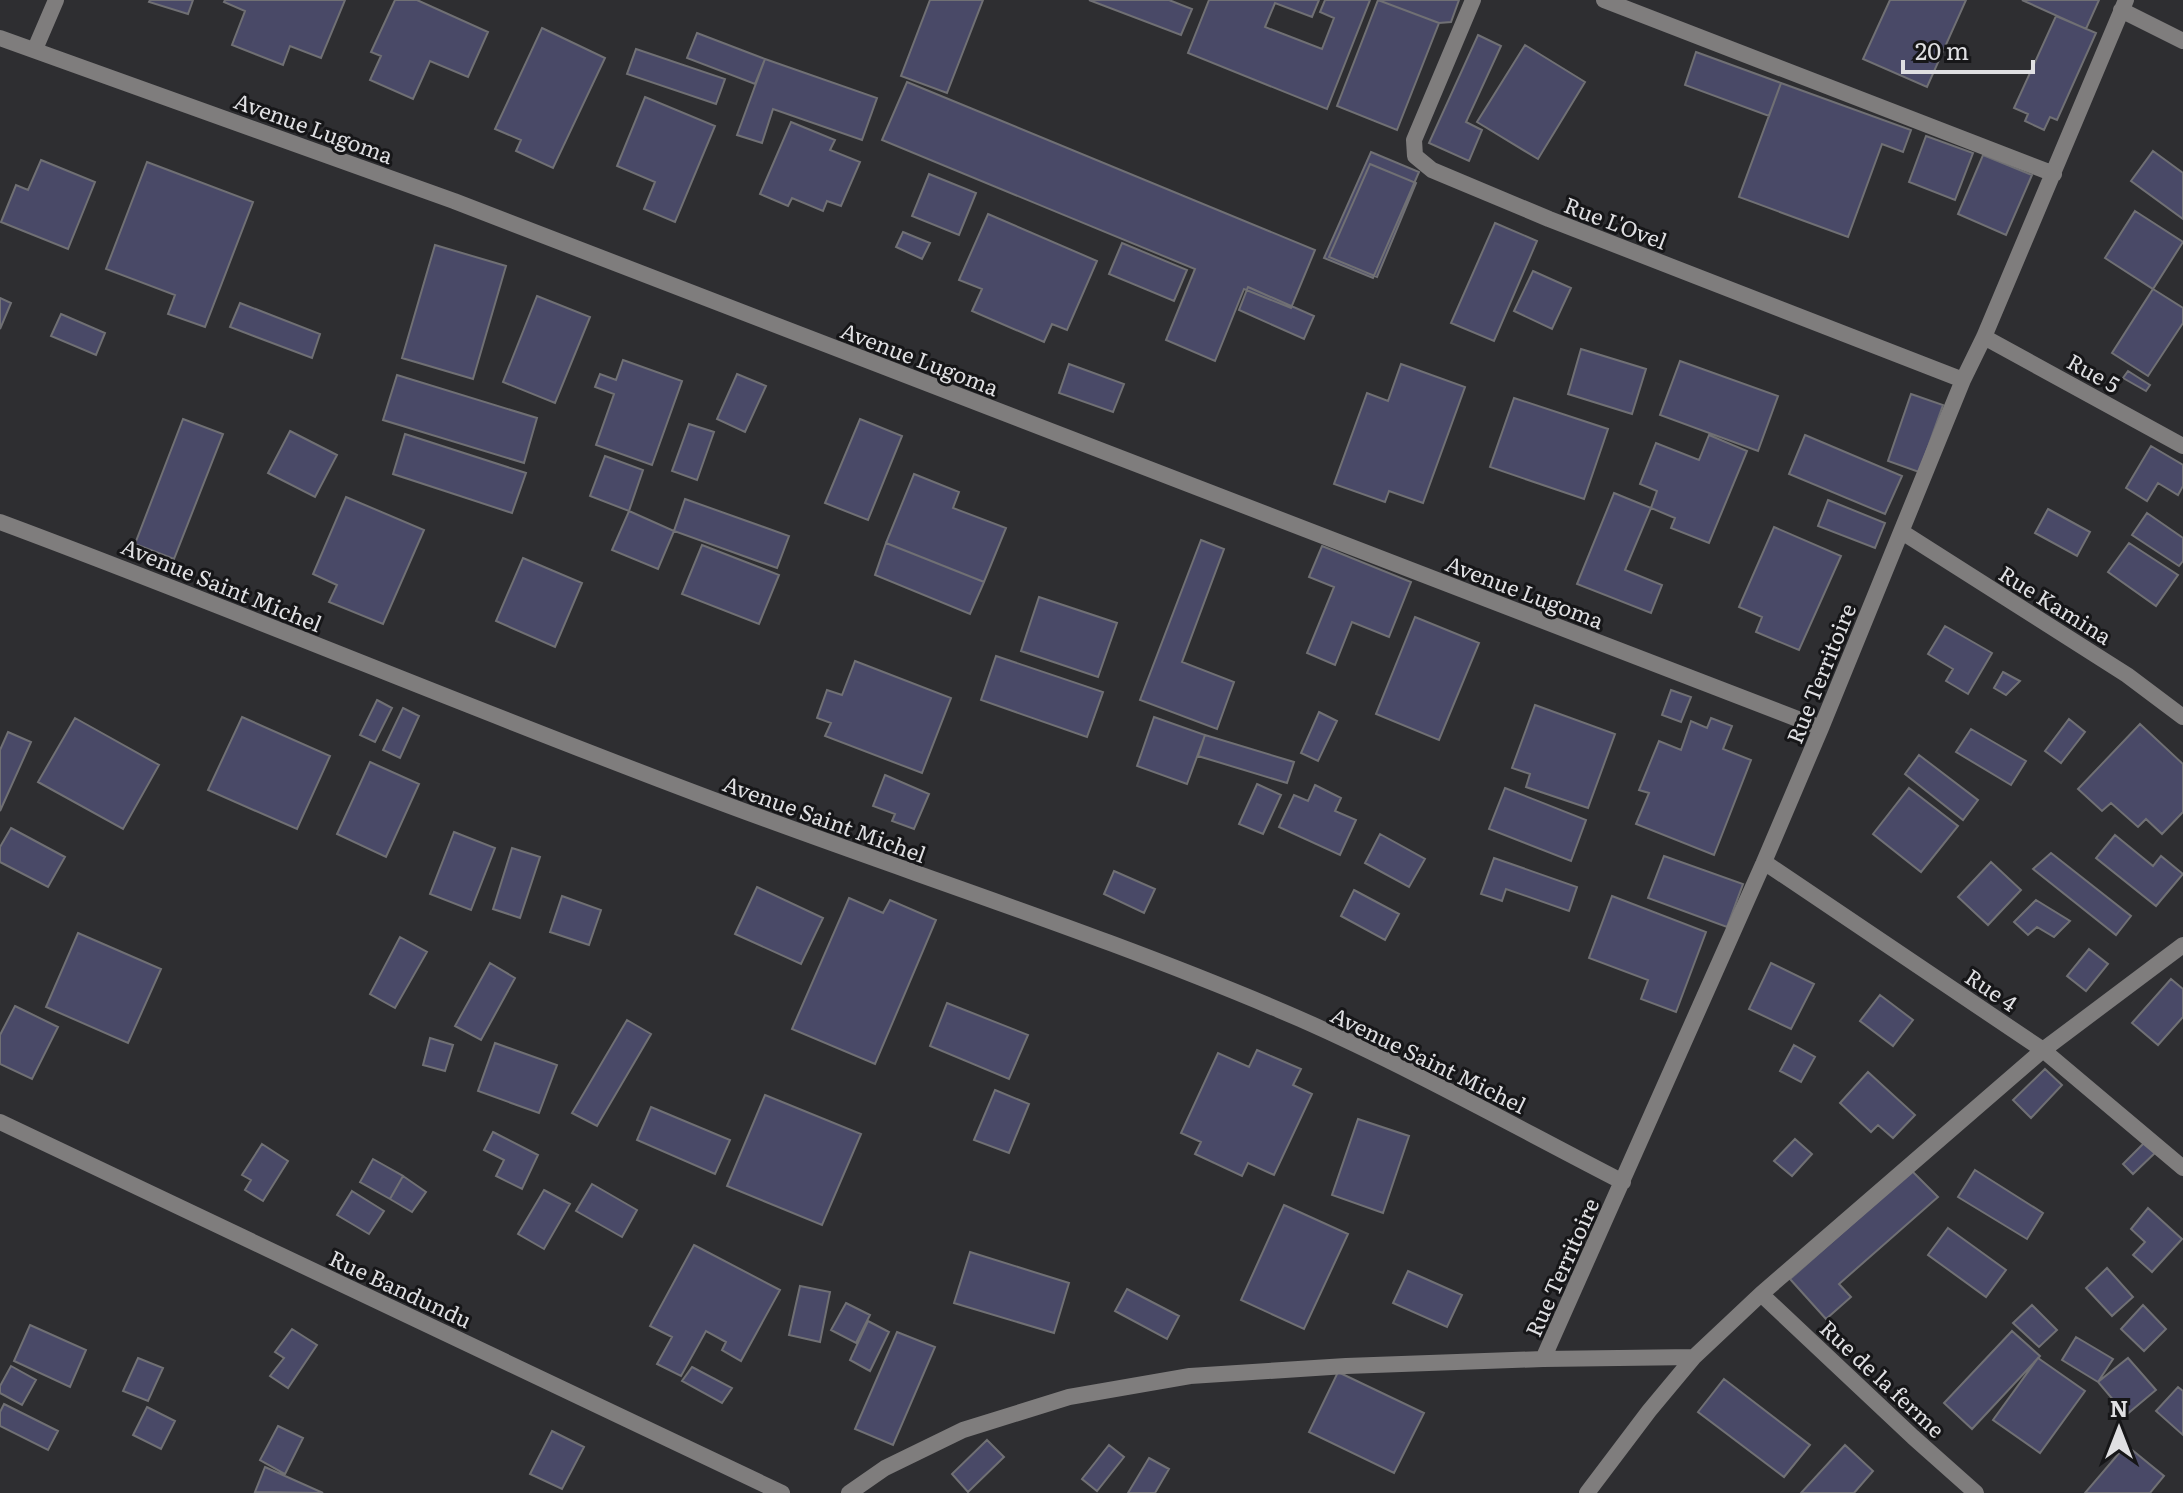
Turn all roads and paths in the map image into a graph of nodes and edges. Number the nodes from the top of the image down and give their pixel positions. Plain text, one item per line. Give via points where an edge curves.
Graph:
1 (56, 0) edge
2 (1473, 0) edge
3 (1604, 0) edge
4 (2124, 5) edge
5 (0, 38) edge
6 (2183, 41) edge
7 (35, 49) junction
8 (2054, 174) junction
9 (1984, 337) junction
10 (1963, 380) junction
11 (2183, 446) edge
12 (0, 522) edge
13 (1902, 532) junction
14 (2183, 717) edge
15 (1821, 728) junction
16 (1764, 862) junction
17 (2183, 945) edge
18 (2043, 1050) junction
19 (0, 1122) edge
20 (2183, 1168) edge
21 (1623, 1182) junction
22 (1761, 1294) junction
23 (1694, 1357) junction
24 (1543, 1359) junction
25 (782, 1493) edge
26 (849, 1493) edge
27 (1587, 1493) edge
28 (1976, 1493) edge

1 - 7 street
2 - 10 street, Rue L'Ovel via 1414,140 1415,156 1432,170
3 - 8 street
4 - 6 street
4 - 8 street, Rue Territoire
5 - 7 street, Avenue Lugoma
7 - 15 street, Avenue Lugoma via 454,201
8 - 9 street, Rue Territoire
9 - 10 street, Rue Territoire
9 - 11 street, Rue 5
10 - 13 street, Rue Territoire
12 - 21 street, Avenue Saint Michel via 520,727 1141,955 1287,1014
13 - 14 street, Rue Kamina via 2127,675
13 - 15 street, Rue Territoire
15 - 16 street, Rue Territoire
16 - 18 street, Rue 4
16 - 21 street, Rue Territoire
17 - 18 street
18 - 20 street, Rue 4
18 - 22 street
19 - 25 street, Rue Bandundu
21 - 24 street, Rue Territoire
22 - 23 street
22 - 28 street, Rue de la ferme
23 - 24 street
23 - 27 street
24 - 26 street via 1190,1376 1069,1397 963,1430 885,1468

